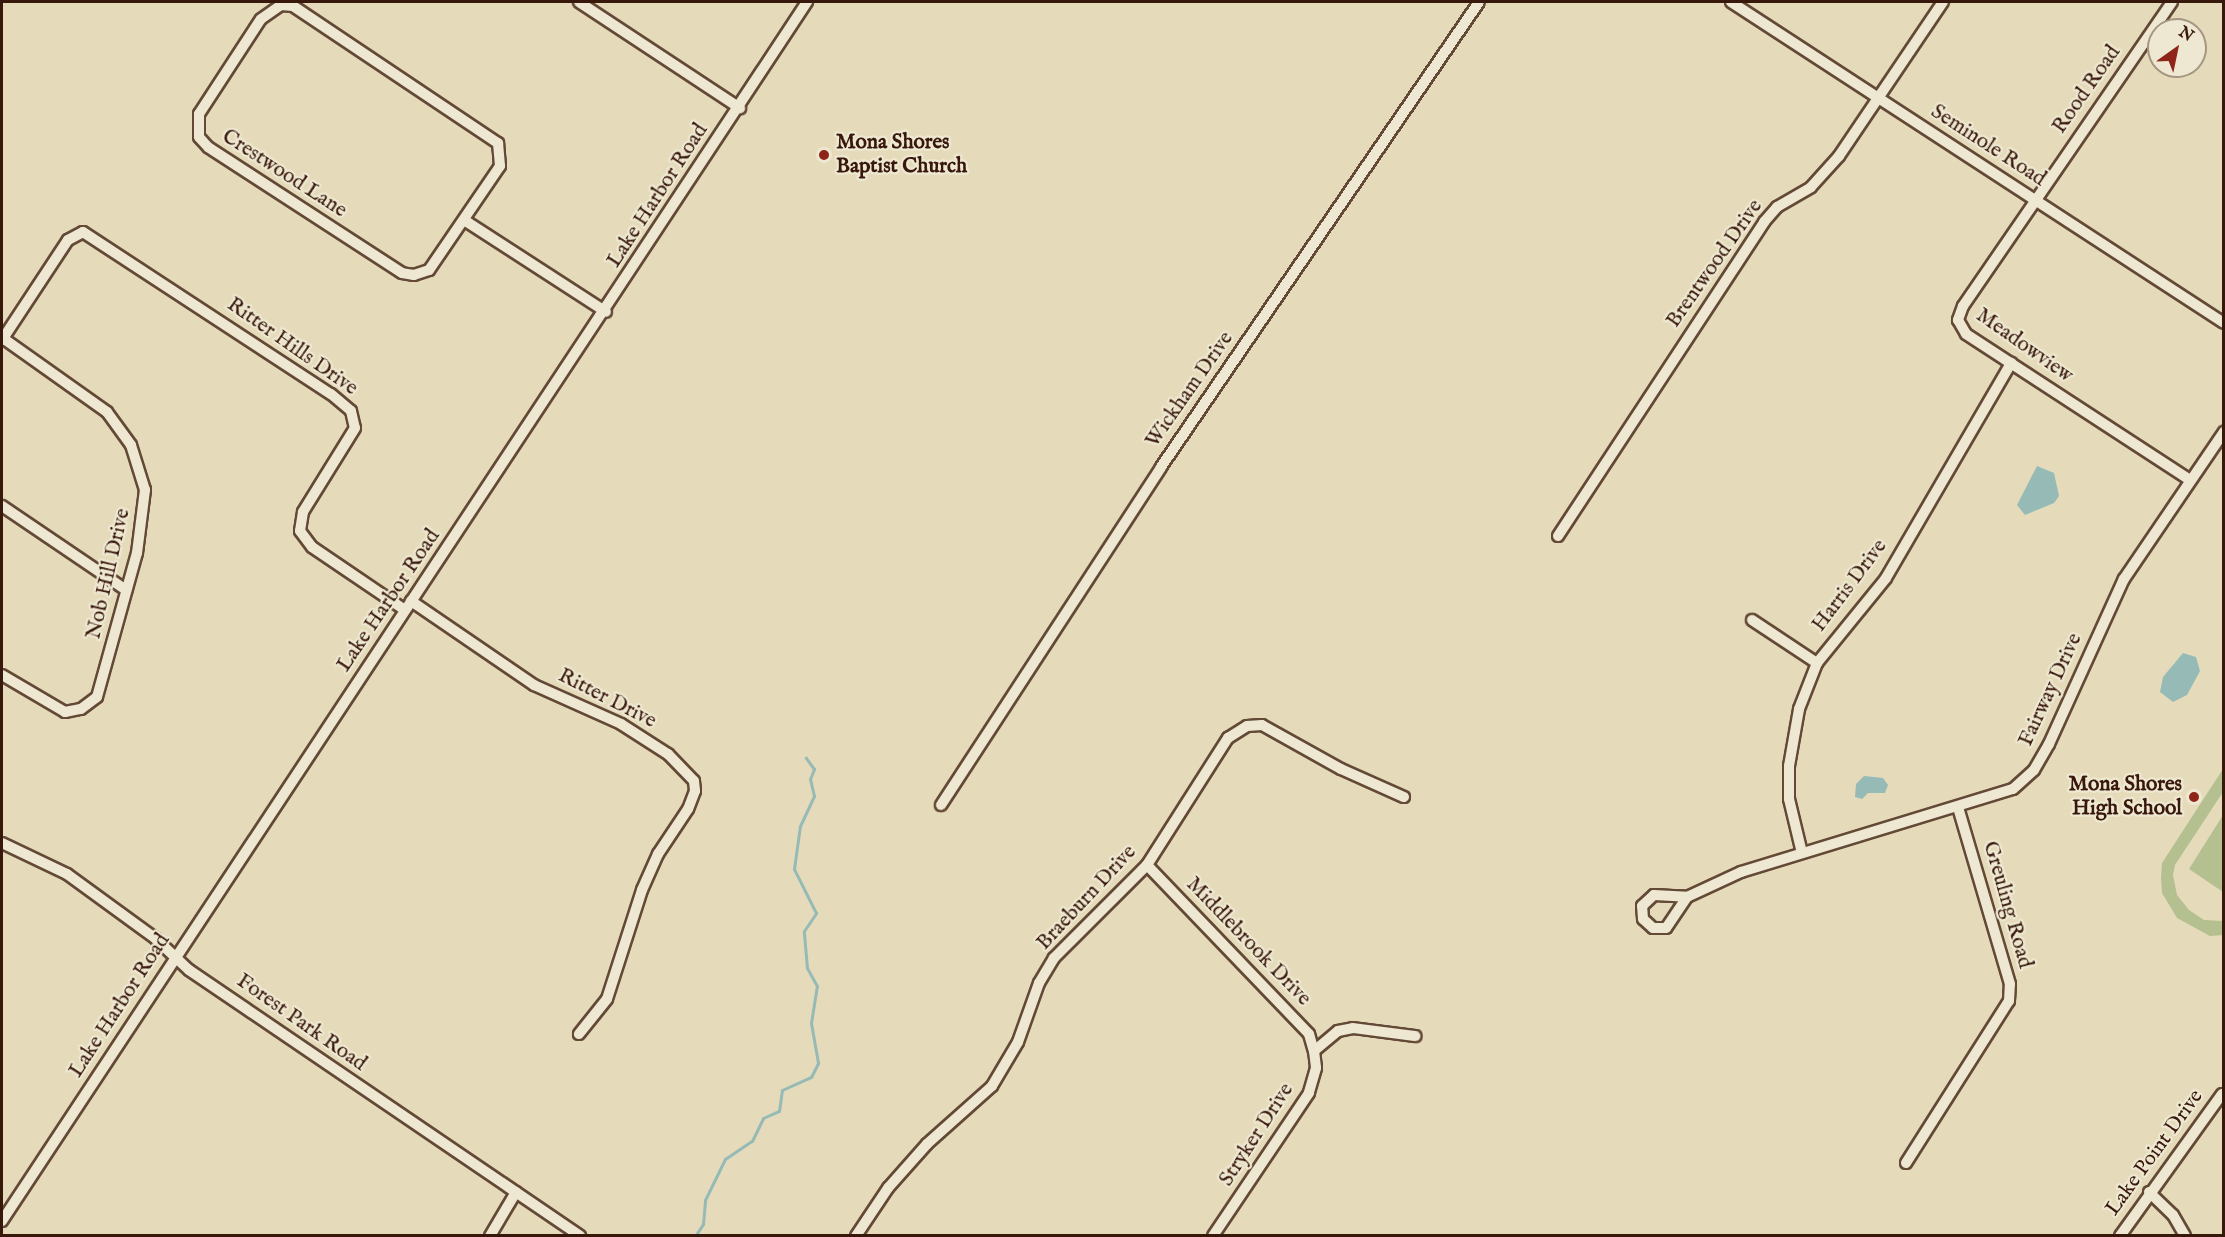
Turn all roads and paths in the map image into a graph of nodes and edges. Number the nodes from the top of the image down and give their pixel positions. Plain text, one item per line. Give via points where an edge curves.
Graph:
1 (579, 2) edge
2 (807, 2) edge
3 (1479, 2) edge
4 (1731, 2) edge
5 (1943, 2) edge
6 (2172, 2) edge
7 (1877, 97) junction
8 (740, 108) junction
9 (2035, 200) junction
10 (464, 220) junction
11 (76, 234) joint
12 (606, 312) junction
13 (2223, 323) edge
14 (2, 339) edge
15 (2011, 363) junction
16 (2223, 432) edge
17 (2190, 480) junction
18 (2, 506) edge
19 (1558, 536) dead end
20 (126, 590) junction
21 (408, 606) junction
22 (1752, 620) dead end
23 (1817, 663) junction
24 (2, 675) edge
25 (1404, 797) dead end
26 (941, 805) dead end
27 (1958, 807) junction
28 (2, 843) edge
29 (1802, 853) junction
30 (1147, 864) junction
31 (1687, 897) dead end
32 (174, 959) junction
33 (579, 1034) dead end
34 (1415, 1036) dead end
35 (1314, 1051) junction
36 (2222, 1094) edge
37 (1906, 1163) dead end
38 (516, 1192) junction
39 (2149, 1192) junction
40 (2, 1221) edge
41 (490, 1236) edge
42 (580, 1236) edge
43 (856, 1236) edge
44 (1214, 1236) edge
45 (2120, 1236) edge
46 (2185, 1236) edge

1 - 8 street
2 - 8 street, Lake Harbor Road
3 - 26 street, Wickham Drive via 1161,466
4 - 7 street, Seminole Road
5 - 7 street, Brentwood Drive
6 - 9 street, Rood Road
7 - 9 street, Seminole Road
7 - 19 street, Brentwood Drive via 1839,156 1810,187 1777,207 1764,222
8 - 12 street, Lake Harbor Road
9 - 13 street, Seminole Road
9 - 15 street, Meadowview via 1963,306 1958,320 1966,334
10 - 10 street, Crestwood Lane via 500,166 501,149 494,138 293,6 281,5 266,13 199,114 196,126 203,143 402,273 414,275 429,270
10 - 12 street
11 - 14 street, Nob Hill Drive
11 - 21 street, Ritter Hills Drive via 91,234 351,411 356,423 353,434 303,512 300,531 312,546
12 - 21 street, Lake Harbor Road
14 - 20 street, Nob Hill Drive via 96,402 131,445 143,477 144,515
15 - 17 street, Meadowview
15 - 23 street, Harris Drive via 1886,578
16 - 17 street, Fairway Drive
17 - 27 street, Fairway Drive via 2124,579 2034,770 2013,789
18 - 20 street
20 - 24 street, Nob Hill Drive via 104,681 89,704 73,711 56,710
21 - 32 street, Lake Harbor Road
21 - 33 street, Ritter Drive via 534,685 621,724 675,760 694,781 693,799 657,854 642,890 607,999
22 - 23 street
23 - 29 street, Harris Drive via 1798,709 1789,766 1789,799
25 - 30 street, Braeburn Drive via 1341,769 1262,725 1247,726 1228,738
27 - 29 street, Fairway Drive
27 - 37 street, Greuling Road via 2010,984 2009,1001
28 - 32 street, Forest Park Road via 67,874 156,939
29 - 31 street, Fairway Drive via 1741,873
30 - 35 street, Middlebrook Drive via 1309,1034
30 - 43 street, Braeburn Drive via 1054,958 1039,983 1018,1042 992,1086 927,1144 888,1188
32 - 38 street, Forest Park Road
32 - 40 street, Lake Harbor Road
34 - 35 street via 1353,1028 1338,1031
35 - 44 street, Stryker Drive via 1316,1068 1309,1093
36 - 39 street, Lake Point Drive
38 - 41 street
38 - 42 street, Forest Park Road
39 - 45 street, Lake Point Drive
39 - 46 street via 2173,1215

